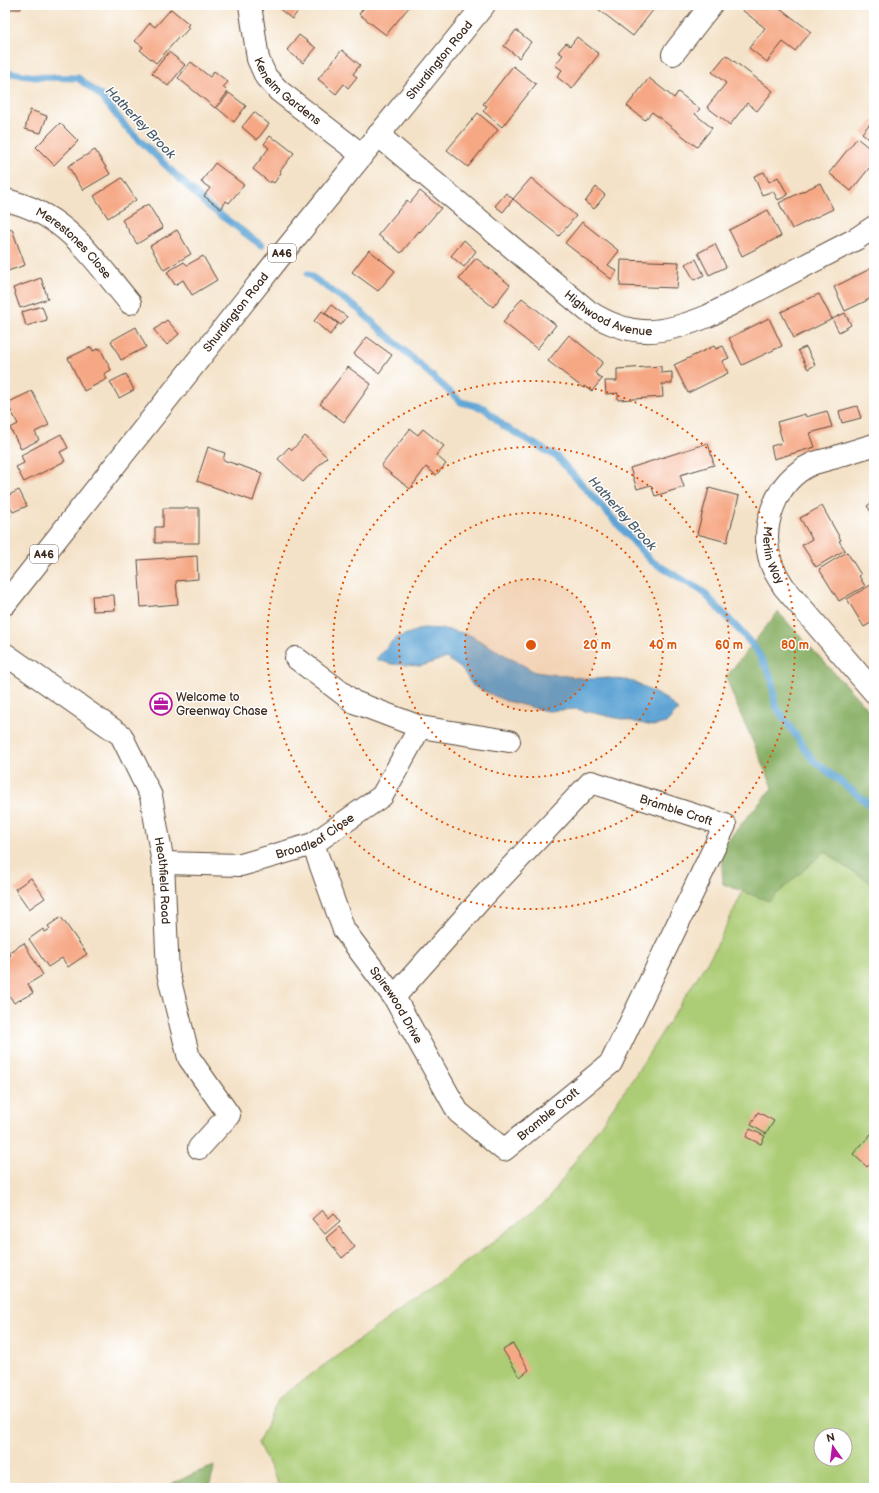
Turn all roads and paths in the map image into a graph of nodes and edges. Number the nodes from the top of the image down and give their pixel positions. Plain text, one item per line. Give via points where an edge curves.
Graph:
1 (250, 5) edge
2 (484, 5) edge
3 (711, 5) edge
4 (673, 54) dead end
5 (378, 135) junction
6 (362, 155) junction
7 (5, 200) edge
8 (874, 227) edge
9 (130, 303) dead end
10 (874, 445) edge
11 (5, 604) edge
12 (5, 654) edge
13 (296, 658) dead end
14 (874, 692) edge
15 (420, 727) junction
16 (509, 741) dead end
17 (313, 844) junction
18 (163, 863) junction
19 (394, 997) junction
20 (199, 1148) dead end
21 (504, 1150) joint

1 - 6 street, Kenelm Gardens via 258,59 266,77 276,88
2 - 5 street, Shurdington Road / A46
3 - 4 street
5 - 6 street, Shurdington Road / A46
5 - 8 street, Highwood Avenue via 588,311 601,320 631,330 663,331 698,320 856,239
6 - 11 street, Shurdington Road / A46
7 - 9 street, Merestones Close via 34,209 65,228
10 - 14 street, Merlin Way via 813,463 798,473 775,502 769,516 768,530 771,561 780,581
12 - 18 street, Heathfield Road via 121,735 150,796
13 - 15 street via 354,702
15 - 16 street
15 - 17 street, Broadleaf Close via 382,796
17 - 18 street, Broadleaf Close via 241,865
17 - 19 street, Spirewood Drive via 344,930
18 - 20 street, Heathfield Road via 168,973 188,1058 229,1116
19 - 21 street, Spirewood Drive via 458,1112
19 - 21 street, Bramble Croft via 591,782 725,825 612,1063

